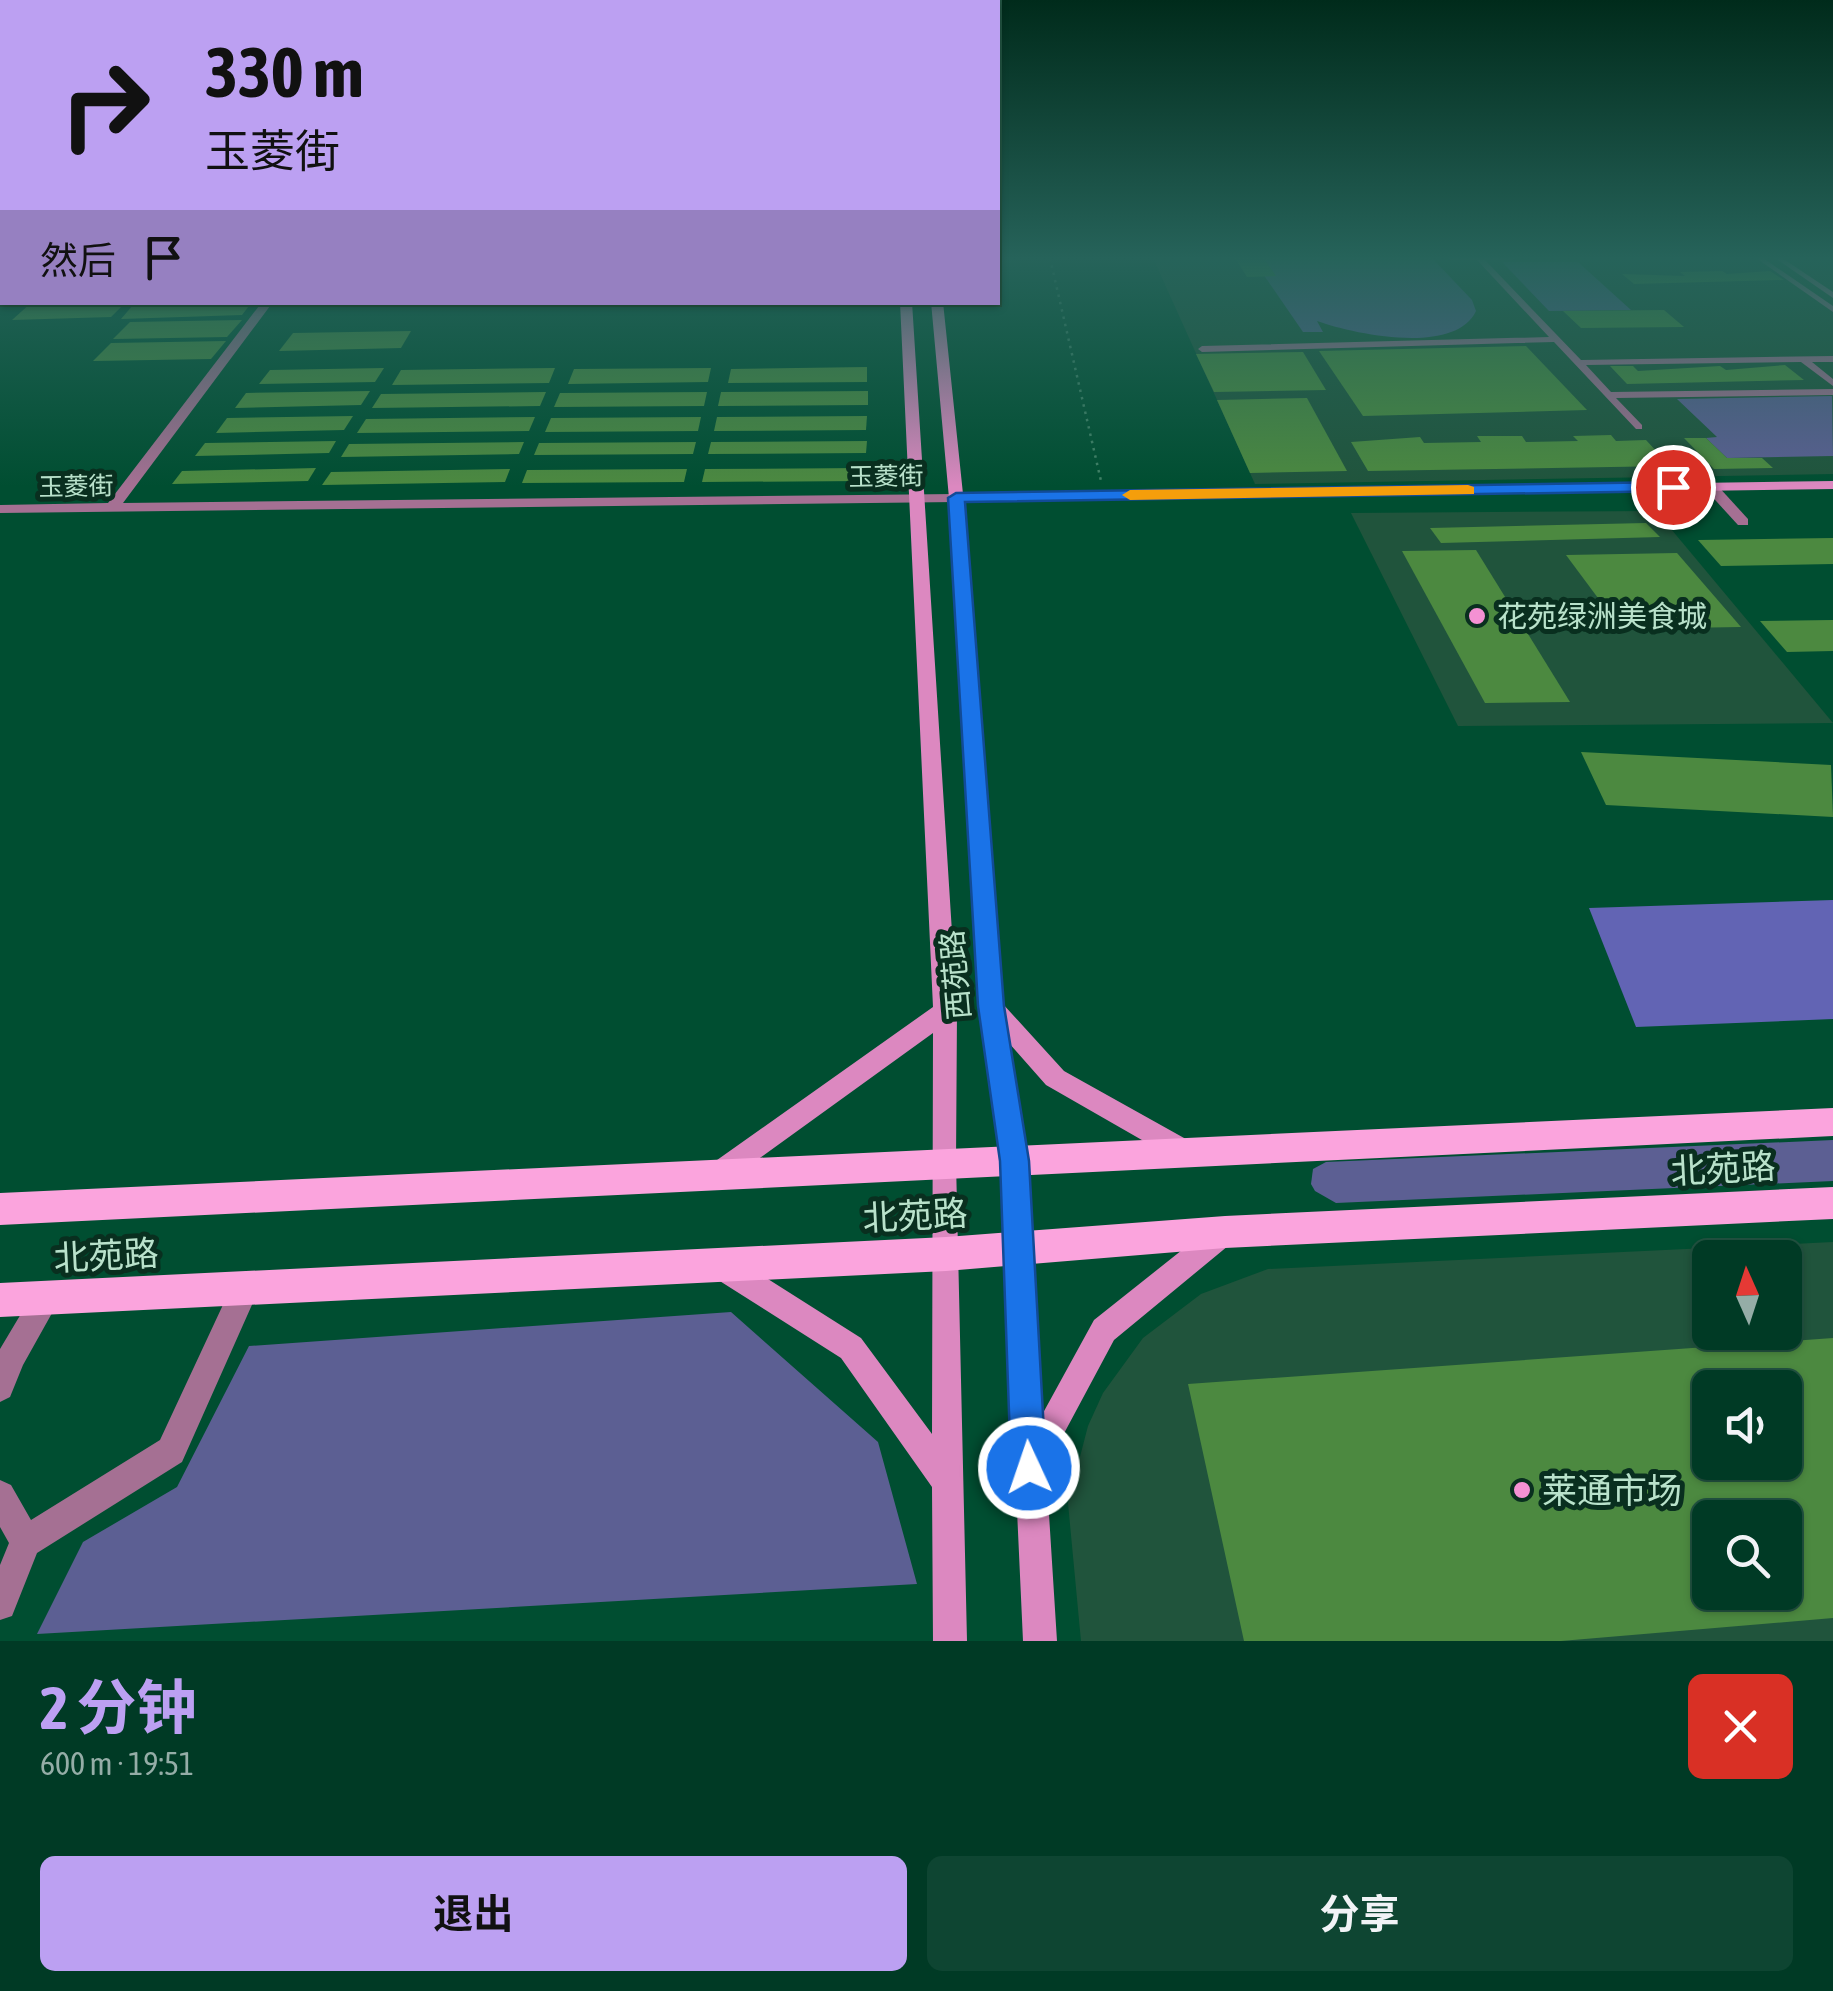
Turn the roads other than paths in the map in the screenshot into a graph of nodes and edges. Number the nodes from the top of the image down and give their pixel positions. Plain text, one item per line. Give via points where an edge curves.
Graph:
1 (243, 335) edge
2 (908, 335) edge
3 (940, 335) edge
4 (1551, 335) edge
5 (1555, 339) junction
6 (1202, 349) dead end
7 (1833, 359) edge
8 (1804, 360) junction
9 (1578, 363) junction
10 (1833, 383) edge
11 (1833, 392) edge
12 (1608, 395) junction
13 (1639, 427) dead end
14 (1833, 485) edge
15 (1711, 487) junction
16 (917, 498) junction
17 (956, 498) junction
18 (112, 508) junction
19 (0, 509) edge
20 (1744, 522) dead end
21 (991, 1006) junction
22 (945, 1010) junction
23 (1833, 1122) edge
24 (1184, 1150) junction
25 (1014, 1161) junction
26 (942, 1162) junction
27 (717, 1174) junction
28 (1833, 1203) edge
29 (0, 1209) edge
30 (1226, 1232) junction
31 (1016, 1250) junction
32 (946, 1254) junction
33 (719, 1264) junction
34 (246, 1289) junction
35 (46, 1298) junction
36 (0, 1300) edge
37 (0, 1387) edge
38 (1029, 1468) junction
39 (946, 1481) junction
40 (0, 1496) edge
41 (26, 1542) junction
42 (0, 1604) edge
43 (950, 1641) edge
44 (1040, 1641) edge

1 - 18 street
2 - 16 main road, 西苑路
3 - 17 main road, 西苑路
4 - 5 lane
5 - 6 lane
5 - 9 lane
7 - 8 lane
8 - 9 lane
8 - 10 lane
9 - 12 lane
11 - 12 lane
12 - 13 lane
14 - 15 main road, 玉菱街
15 - 17 main road, 玉菱街
15 - 20 street
16 - 17 street, 玉菱街
16 - 18 street, 玉菱街
16 - 22 main road, 西苑路
17 - 21 main road, 西苑路
18 - 19 street, 玉菱街
21 - 24 main road via 1055,1078
21 - 25 main road, 西苑路
22 - 26 main road, 西苑路
22 - 27 main road
23 - 24 main road, 北苑路
24 - 25 main road, 北苑路
25 - 26 main road, 北苑路
25 - 31 main road, 西苑路
26 - 27 main road, 北苑路
26 - 32 main road, 西苑路
27 - 29 main road, 北苑路
28 - 30 main road, 北苑路
30 - 31 main road, 北苑路
30 - 38 main road via 1104,1330
31 - 32 main road, 北苑路
31 - 38 main road, 西苑路
32 - 33 main road, 北苑路
32 - 39 main road, 西苑路
33 - 34 main road, 北苑路
33 - 39 main road via 851,1348
34 - 35 main road, 北苑路
34 - 41 street via 171,1451
35 - 36 main road, 北苑路
35 - 37 street
38 - 44 main road, 西苑路
39 - 43 main road, 西苑路
40 - 41 street
41 - 42 street

